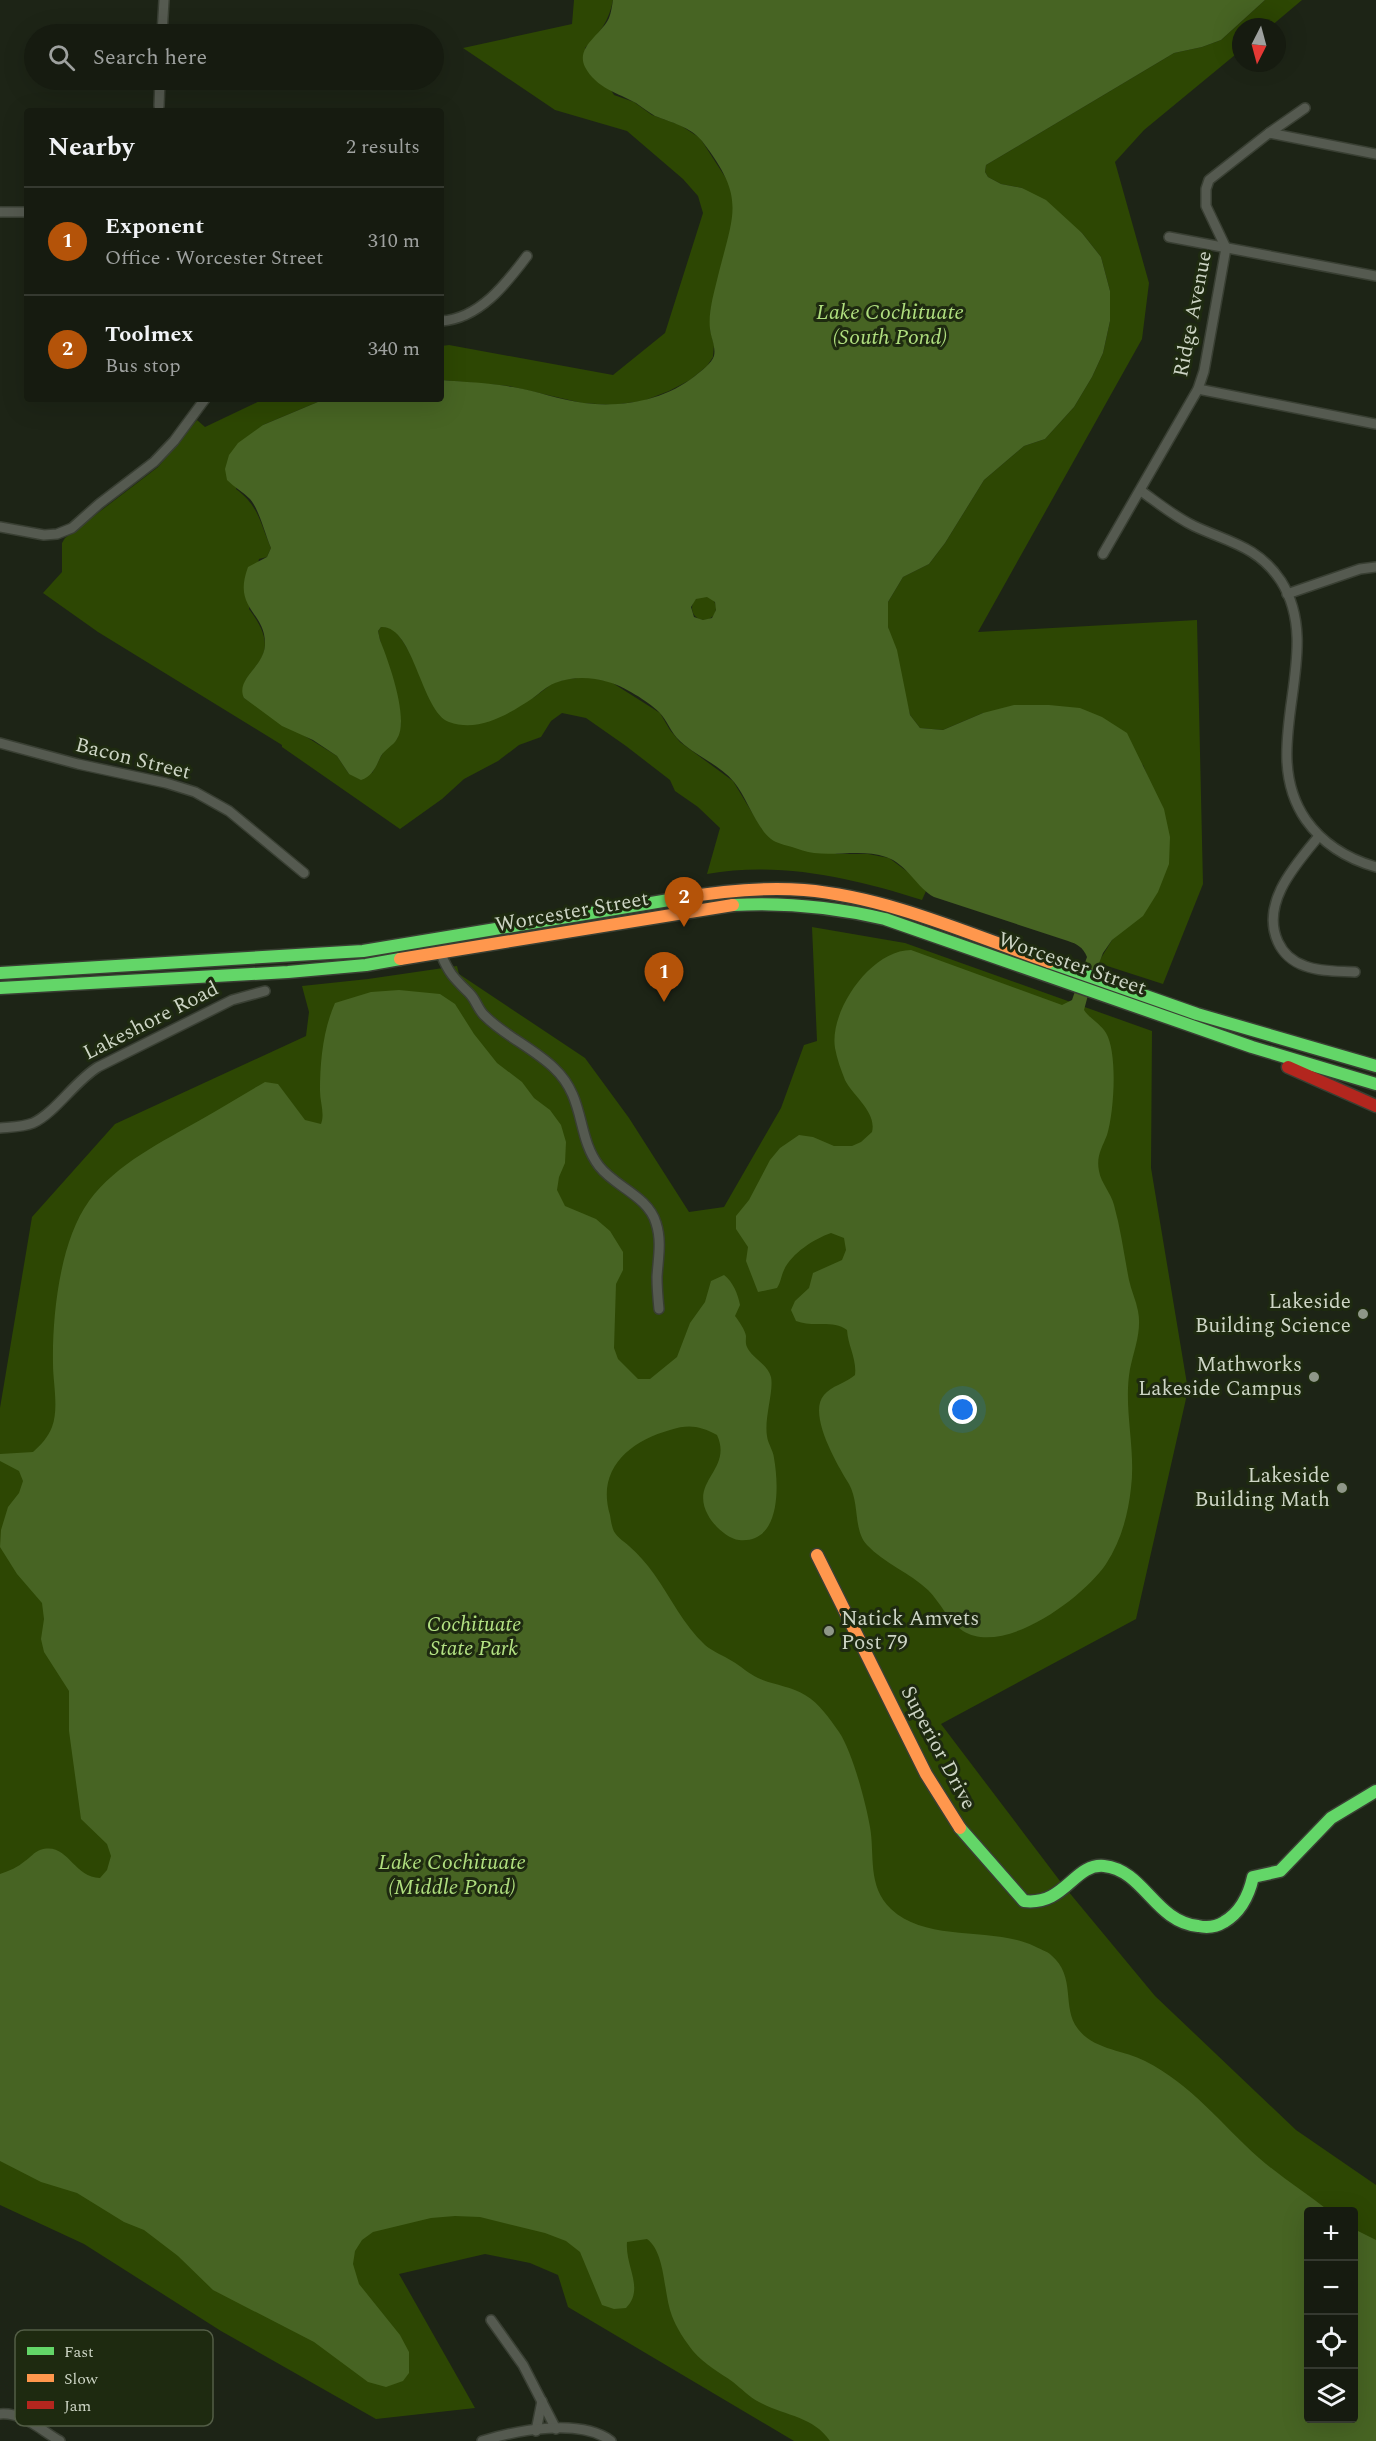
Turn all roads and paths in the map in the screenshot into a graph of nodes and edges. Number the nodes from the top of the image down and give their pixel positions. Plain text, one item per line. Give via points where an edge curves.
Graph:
1 (164, 0) edge
2 (163, 24) edge
3 (160, 90) edge
4 (159, 106) dead end
5 (1305, 108) dead end
6 (1269, 133) junction
7 (1376, 154) edge
8 (0, 212) edge
9 (24, 212) edge
10 (1169, 237) dead end
11 (1226, 248) junction
12 (528, 256) dead end
13 (1376, 276) edge
14 (444, 321) edge
15 (1198, 389) junction
16 (203, 402) edge
17 (1376, 424) edge
18 (1141, 491) junction
19 (0, 527) edge
20 (1103, 554) dead end
21 (1376, 567) edge
22 (1287, 594) junction
23 (0, 743) edge
24 (1319, 836) junction
25 (1376, 867) edge
26 (304, 873) dead end
27 (441, 954) junction
28 (1355, 972) dead end
29 (0, 973) edge
30 (0, 988) edge
31 (265, 991) dead end
32 (1210, 1033) junction
33 (1281, 1039) junction
34 (1376, 1054) edge
35 (1376, 1066) edge
36 (1376, 1084) edge
37 (1376, 1106) edge
38 (0, 1128) edge
39 (659, 1309) dead end
40 (817, 1555) dead end
41 (1376, 1791) edge
42 (491, 2320) dead end
43 (542, 2401) junction
44 (0, 2414) edge
45 (15, 2415) edge
46 (36, 2426) edge
47 (555, 2430) junction
48 (536, 2431) junction
49 (60, 2441) edge
50 (482, 2441) edge
51 (612, 2441) edge

1 - 2 street
3 - 4 street
5 - 6 street, Ridge Avenue
6 - 7 street
6 - 11 street, Ridge Avenue via 1214,175 1206,189 1206,206
8 - 9 street
10 - 11 street
11 - 13 street
11 - 15 street, Ridge Avenue
12 - 14 street via 480,307 463,318
15 - 17 street
15 - 18 street, Ridge Avenue
16 - 19 street via 154,462 72,528 44,535
18 - 20 street, Ridge Avenue
18 - 22 street via 1182,519 1253,552 1274,572
21 - 22 street
22 - 24 street via 1296,635 1286,747 1288,774 1302,815
23 - 26 street, Bacon Street via 195,792 229,811
24 - 25 street via 1342,853
24 - 28 street via 1280,893 1273,914 1275,935 1286,954 1303,965
27 - 30 main road, Worcester Street via 316,970
27 - 32 main road, Worcester Street via 731,905 794,904 846,910 885,920
27 - 39 street via 449,973 485,1017 561,1075 575,1098 598,1166 653,1216 660,1249
29 - 33 main road, Worcester Street via 363,951 712,893 766,888 824,892 879,903
31 - 38 street, Lakeshore Road via 232,1000 98,1067 36,1121
32 - 36 main road, Worcester Street
32 - 37 main road
33 - 34 main road
33 - 35 main road, Worcester Street
40 - 41 main road, Superior Drive via 946,1809 1024,1901 1051,1899 1094,1867 1103,1865 1128,1876 1179,1924 1219,1925 1235,1915 1253,1877 1280,1871 1331,1818
42 - 43 street via 518,2356
43 - 47 street
43 - 48 street
44 - 45 street
46 - 49 street
47 - 48 street
47 - 51 street via 583,2428
48 - 50 street

